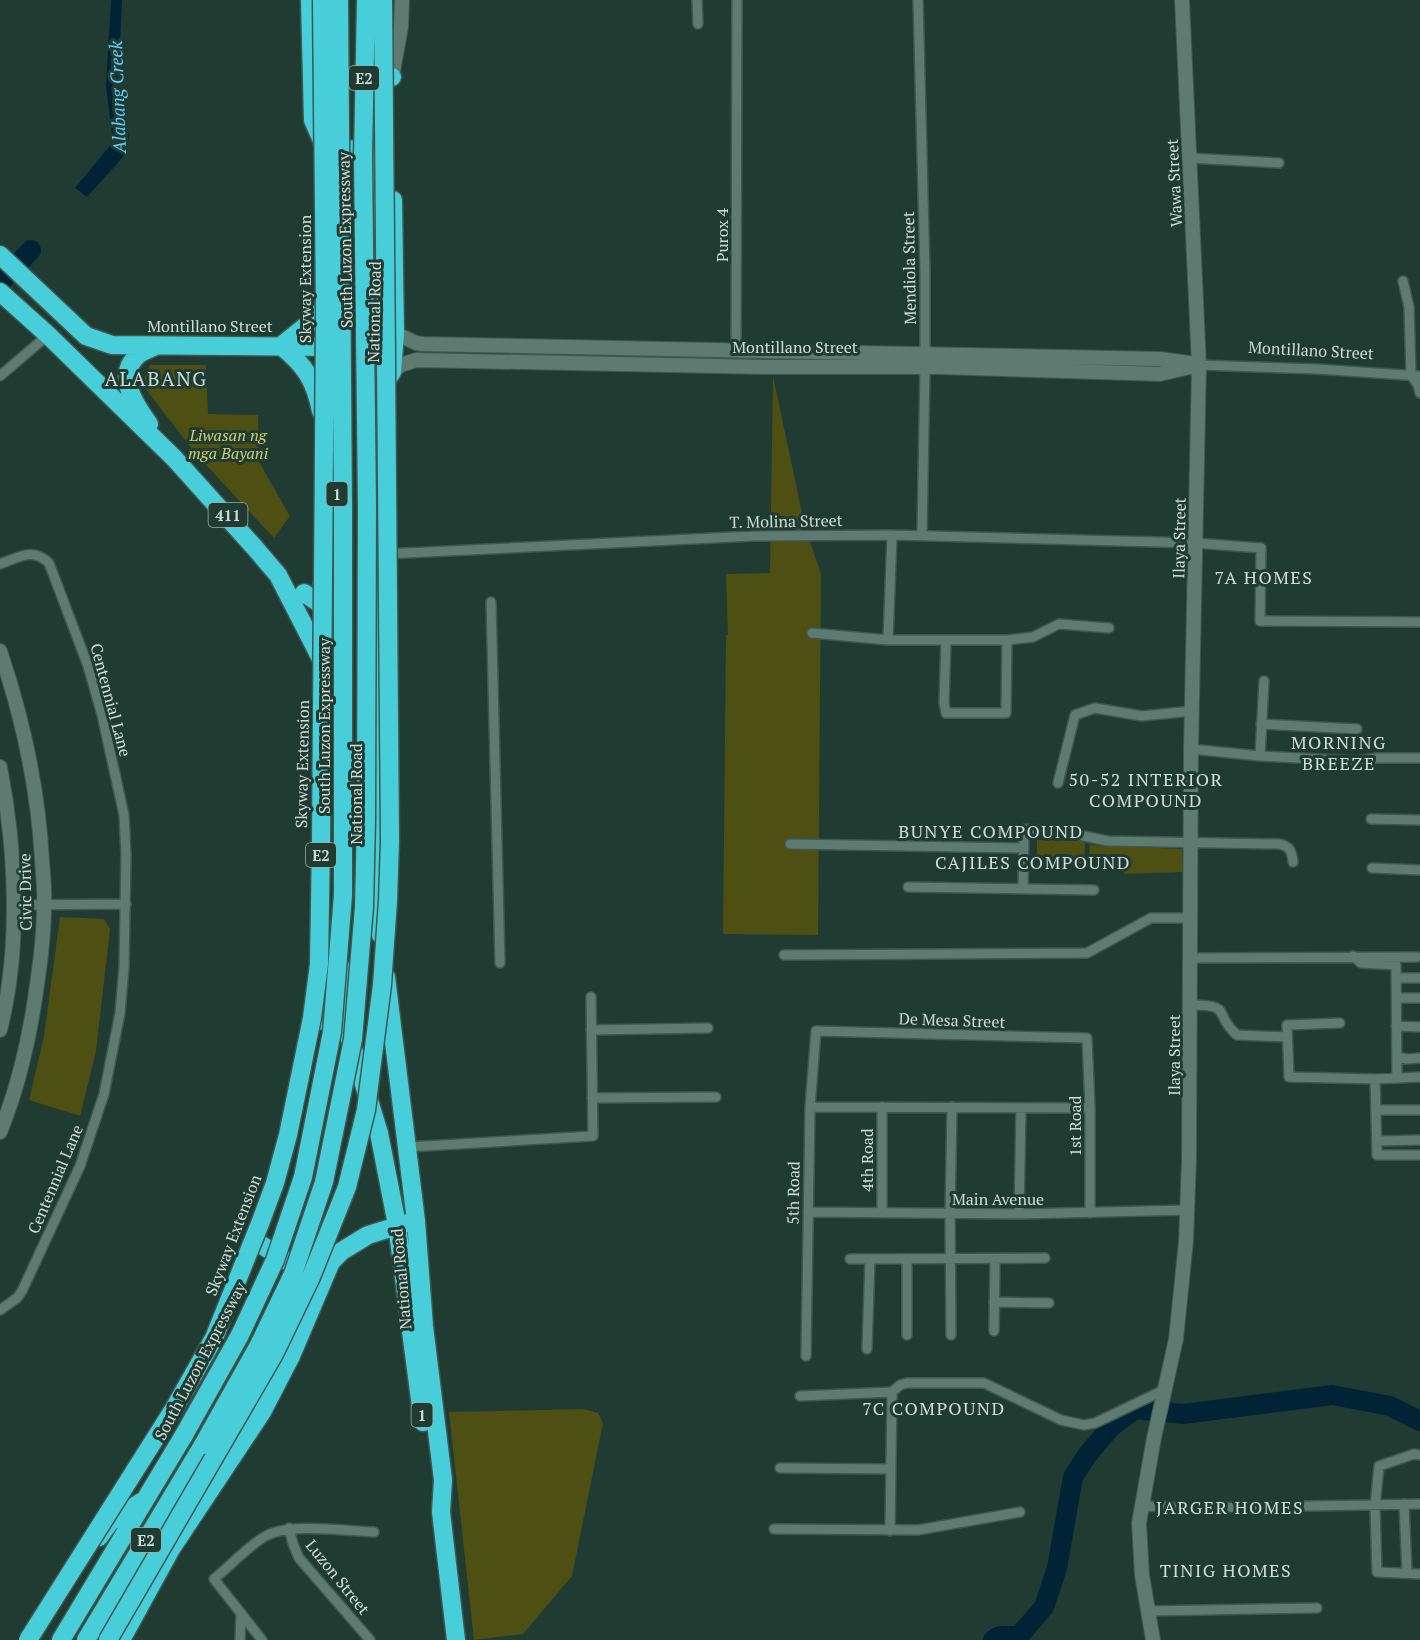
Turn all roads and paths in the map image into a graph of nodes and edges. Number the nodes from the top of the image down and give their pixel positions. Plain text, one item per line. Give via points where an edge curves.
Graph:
1 (310, 0) edge
2 (322, 0) edge
3 (339, 0) edge
4 (366, 0) edge
5 (383, 0) edge
6 (388, 0) edge
7 (402, 0) edge
8 (697, 0) edge
9 (737, 0) edge
10 (918, 0) edge
11 (1182, 0) edge
12 (698, 24) dead end
13 (393, 77) junction
14 (313, 120) junction
15 (1190, 158) junction
16 (1279, 163) dead end
17 (334, 171) junction
18 (3, 257) edge
19 (335, 277) junction
20 (1403, 281) dead end
21 (5, 296) edge
22 (395, 333) junction
23 (48, 335) junction
24 (416, 343) junction
25 (155, 346) junction
26 (281, 346) junction
27 (336, 347) junction
28 (741, 350) junction
29 (763, 351) junction
30 (416, 360) junction
31 (925, 360) junction
32 (1199, 365) junction
33 (745, 366) junction
34 (764, 367) junction
35 (393, 372) junction
36 (0, 376) edge
37 (1415, 376) edge
38 (1420, 393) edge
39 (377, 396) junction
40 (174, 458) junction
41 (892, 535) junction
42 (922, 536) junction
43 (1196, 543) junction
44 (377, 554) junction
45 (0, 564) edge
46 (278, 575) junction
47 (304, 593) junction
48 (491, 602) dead end
49 (1420, 622) edge
50 (1109, 628) dead end
51 (812, 633) dead end
52 (338, 640) junction
53 (888, 640) junction
54 (946, 640) junction
55 (1007, 640) junction
56 (0, 651) edge
57 (1264, 681) dead end
58 (339, 694) junction
59 (1192, 711) junction
60 (1261, 724) junction
61 (1357, 729) dead end
62 (1191, 750) junction
63 (1260, 756) junction
64 (1420, 758) edge
65 (0, 767) edge
66 (1058, 783) dead end
67 (1371, 819) dead end
68 (1420, 820) edge
69 (1191, 842) junction
70 (790, 844) dead end
71 (1024, 848) junction
72 (338, 860) junction
73 (1293, 862) dead end
74 (1372, 868) dead end
75 (1420, 870) edge
76 (908, 887) dead end
77 (1023, 889) junction
78 (1094, 890) dead end
79 (376, 891) junction
80 (337, 898) junction
81 (45, 904) junction
82 (126, 904) junction
83 (14, 905) junction
84 (1191, 918) junction
85 (784, 955) dead end
86 (1353, 956) junction
87 (1417, 957) dead end
88 (1191, 958) junction
89 (500, 963) dead end
90 (1397, 978) junction
91 (1420, 978) edge
92 (591, 997) dead end
93 (1397, 998) junction
94 (1420, 998) edge
95 (1191, 1005) junction
96 (1340, 1023) dead end
97 (1396, 1026) junction
98 (1420, 1027) edge
99 (708, 1028) dead end
100 (0, 1030) edge
101 (591, 1030) junction
102 (816, 1031) joint
103 (1287, 1037) junction
104 (1087, 1038) joint
105 (1397, 1057) junction
106 (1420, 1059) edge
107 (396, 1063) junction
108 (359, 1066) junction
109 (1420, 1077) edge
110 (1397, 1078) junction
111 (1375, 1079) junction
112 (716, 1097) dead end
113 (592, 1098) junction
114 (810, 1107) junction
115 (882, 1107) junction
116 (952, 1107) junction
117 (1021, 1108) junction
118 (1090, 1108) junction
119 (1376, 1110) junction
120 (1420, 1110) edge
121 (0, 1132) edge
122 (1420, 1140) edge
123 (1377, 1141) junction
124 (408, 1147) junction
125 (1420, 1155) edge
126 (1188, 1210) junction
127 (808, 1212) junction
128 (882, 1214) junction
129 (950, 1214) junction
130 (1019, 1214) junction
131 (1090, 1214) junction
132 (416, 1221) junction
133 (398, 1225) junction
134 (257, 1242) junction
135 (1045, 1258) dead end
136 (850, 1259) dead end
137 (870, 1259) junction
138 (907, 1259) junction
139 (951, 1259) junction
140 (995, 1259) junction
141 (331, 1262) junction
142 (994, 1302) junction
143 (1049, 1303) dead end
144 (1, 1310) edge
145 (994, 1331) dead end
146 (907, 1335) dead end
147 (951, 1335) dead end
148 (867, 1349) dead end
149 (806, 1356) dead end
150 (892, 1392) junction
151 (1165, 1394) junction
152 (800, 1396) dead end
153 (1420, 1455) edge
154 (780, 1468) dead end
155 (891, 1469) junction
156 (146, 1499) junction
157 (1404, 1504) junction
158 (1420, 1504) edge
159 (1142, 1506) junction
160 (1375, 1506) junction
161 (441, 1512) junction
162 (1020, 1512) dead end
163 (289, 1528) junction
164 (774, 1529) dead end
165 (890, 1531) junction
166 (374, 1532) dead end
167 (1407, 1572) junction
168 (1420, 1574) edge
169 (1317, 1608) dead end
170 (1148, 1611) junction
171 (241, 1615) junction
172 (87, 1637) edge
173 (18, 1640) edge
174 (28, 1640) edge
175 (32, 1640) edge
176 (61, 1640) edge
177 (108, 1640) edge
178 (121, 1640) edge
179 (240, 1640) edge
180 (262, 1640) edge
181 (370, 1640) edge
182 (456, 1640) edge
183 (1153, 1640) edge

1 - 14 highway
2 - 174 highway, Skyway Extension / E2, bridge via 326,315 321,831 319,964 312,1018 275,1183 214,1338
3 - 156 highway, South Luzon Expressway / E2, bridge via 343,895 332,1032 303,1177 275,1260 240,1335
4 - 172 highway, South Luzon Expressway / E2, bridge via 366,820 364,907 353,1039 324,1182 293,1274 203,1445
5 - 177 highway, E2, bridge via 390,841 382,985 366,1110 347,1187 311,1277 274,1354
6 - 13 highway, National Road
7 - 13 main road
8 - 12 street
9 - 28 street, Purox 4
10 - 31 street, Mendiola Street
11 - 15 main road, Wawa Street
13 - 14 highway via 356,74 337,84
13 - 22 highway, National Road
14 - 17 highway, National Road / 1
15 - 16 street
15 - 32 main road, Wawa Street
17 - 19 highway, National Road / 1
17 - 39 highway via 339,155 350,149 360,149 371,158 374,168 372,373
18 - 25 highway, Montillano Street via 86,336 112,345
19 - 26 highway via 331,297 317,317
19 - 27 highway, National Road / 1
20 - 37 street
21 - 23 highway, 411
22 - 24 main road, Montillano Street
22 - 35 highway, National Road
23 - 36 street
23 - 40 highway, 411
24 - 28 main road, Montillano Street
24 - 30 main road
25 - 26 highway, Montillano Street
25 - 40 highway via 139,355 129,367 127,378 137,408
26 - 27 highway, Montillano Street
26 - 47 highway via 300,360 316,388 323,426 322,600 315,602
27 - 52 highway, National Road / 1
28 - 29 main road, Montillano Street
28 - 33 main road
29 - 31 main road, Montillano Street
29 - 34 main road
30 - 33 main road, Montillano Street
30 - 35 main road, Montillano Street
31 - 32 main road, Montillano Street via 1160,374
31 - 34 main road, Montillano Street
31 - 42 street, Mendiola Street
32 - 37 street, Montillano Street
32 - 43 main road, Ilaya Street
33 - 34 main road, Montillano Street
35 - 39 highway, National Road
37 - 38 street
39 - 44 highway, National Road / 1
40 - 46 highway, 411
41 - 42 street, T. Molina Street
41 - 44 street, T. Molina Street via 754,536
41 - 53 street
42 - 43 street, T. Molina Street
43 - 49 street, T. Molina Street via 1261,548 1260,621
43 - 59 main road, Ilaya Street
44 - 79 highway, National Road / 1
45 - 82 street, Centennial Lane via 30,553 41,555 49,563 68,610 102,715 124,815
46 - 47 highway, 411
46 - 58 highway, 411
47 - 52 highway, 411
48 - 89 street
50 - 55 street via 1059,624 1033,637
51 - 53 street
52 - 58 highway, National Road / 1
53 - 54 street
54 - 55 street
54 - 55 street via 946,713 987,714 1006,713
56 - 81 main road, Civic Drive via 32,769
57 - 60 street
58 - 72 highway, National Road / 1
59 - 62 main road, Ilaya Street
59 - 66 street via 1142,716 1095,708 1075,715
60 - 61 street
60 - 63 street
62 - 63 street
62 - 69 main road, Ilaya Street
63 - 64 street via 1357,761
65 - 83 main road, Civic Drive
67 - 68 street
69 - 71 street via 1108,841 1024,829
69 - 73 street via 1285,845
69 - 84 main road, Ilaya Street
70 - 71 street
71 - 77 street
72 - 79 highway via 346,885 355,896
72 - 80 highway, National Road / 1
74 - 75 street
76 - 77 street
77 - 78 street
79 - 107 highway, National Road / 1
80 - 108 highway, National Road / 1 via 349,1036
80 - 134 highway via 329,978 292,1135
81 - 82 street
81 - 83 street
81 - 121 main road, Civic Drive via 28,1040
82 - 144 street, Centennial Lane via 120,1013 104,1094 80,1166 22,1291
83 - 100 main road, Civic Drive
84 - 85 street via 1151,918 1087,953
84 - 88 main road, Ilaya Street
86 - 87 street
86 - 88 street
86 - 90 street via 1361,963 1396,965
88 - 95 main road, Ilaya Street
90 - 91 street
90 - 93 street
92 - 101 street
93 - 94 street
93 - 97 street
95 - 103 street via 1219,1007 1237,1035
95 - 126 main road, Ilaya Street
96 - 103 street via 1287,1025
97 - 98 street
97 - 105 street
99 - 101 street
101 - 113 street
102 - 104 street, De Mesa Street
102 - 114 street, 5th Road
103 - 111 street via 1289,1077
104 - 118 street, 1st Road
105 - 106 street
105 - 110 street
107 - 108 highway via 383,1068
107 - 124 highway, National Road / 1
108 - 133 highway, National Road / 1 via 379,1133
109 - 110 street
110 - 111 street
111 - 119 street
112 - 113 street
113 - 124 street via 593,1136
114 - 115 street
114 - 127 street, 5th Road
115 - 116 street
115 - 128 street, 4th Road
116 - 117 street
116 - 129 street
117 - 118 street
117 - 130 street
118 - 131 street, 1st Road
119 - 120 street
119 - 123 street
122 - 123 street
123 - 125 street via 1377,1155
124 - 132 highway, National Road / 1
126 - 131 street, Main Avenue
126 - 151 main road, Ilaya Street via 1178,1325
127 - 128 street, Main Avenue
127 - 149 street, 5th Road
128 - 129 street, Main Avenue
129 - 130 street, Main Avenue
129 - 139 street
130 - 131 street, Main Avenue
132 - 133 highway
132 - 161 highway, National Road / 1 via 443,1480
133 - 141 highway via 368,1235
133 - 161 highway, National Road / 1 via 424,1429
134 - 141 highway via 293,1265 321,1268
134 - 173 highway via 220,1321
135 - 140 street
136 - 137 street
137 - 138 street
137 - 148 street
138 - 139 street
138 - 146 street
139 - 140 street
139 - 147 street
140 - 142 street
141 - 178 highway via 262,1412 171,1549
142 - 143 street
142 - 145 street
150 - 151 street via 900,1384 908,1383 984,1383 1060,1420 1084,1425
150 - 152 street
150 - 155 street
151 - 159 main road, Ilaya Street
153 - 160 street via 1379,1466
154 - 155 street
155 - 165 street
156 - 175 highway, bridge via 110,1522
156 - 176 highway, South Luzon Expressway / E2
157 - 158 street
157 - 160 street
157 - 167 street
159 - 160 street
159 - 170 main road, Ilaya Street via 1139,1549
160 - 167 street via 1376,1570
161 - 182 highway, National Road / 1
162 - 165 street via 918,1530
163 - 166 street
163 - 171 street via 263,1537 214,1579
163 - 181 street, Luzon Street via 299,1557
164 - 165 street
167 - 168 street
169 - 170 street
170 - 183 main road, Ilaya Street
171 - 179 street
171 - 180 street

